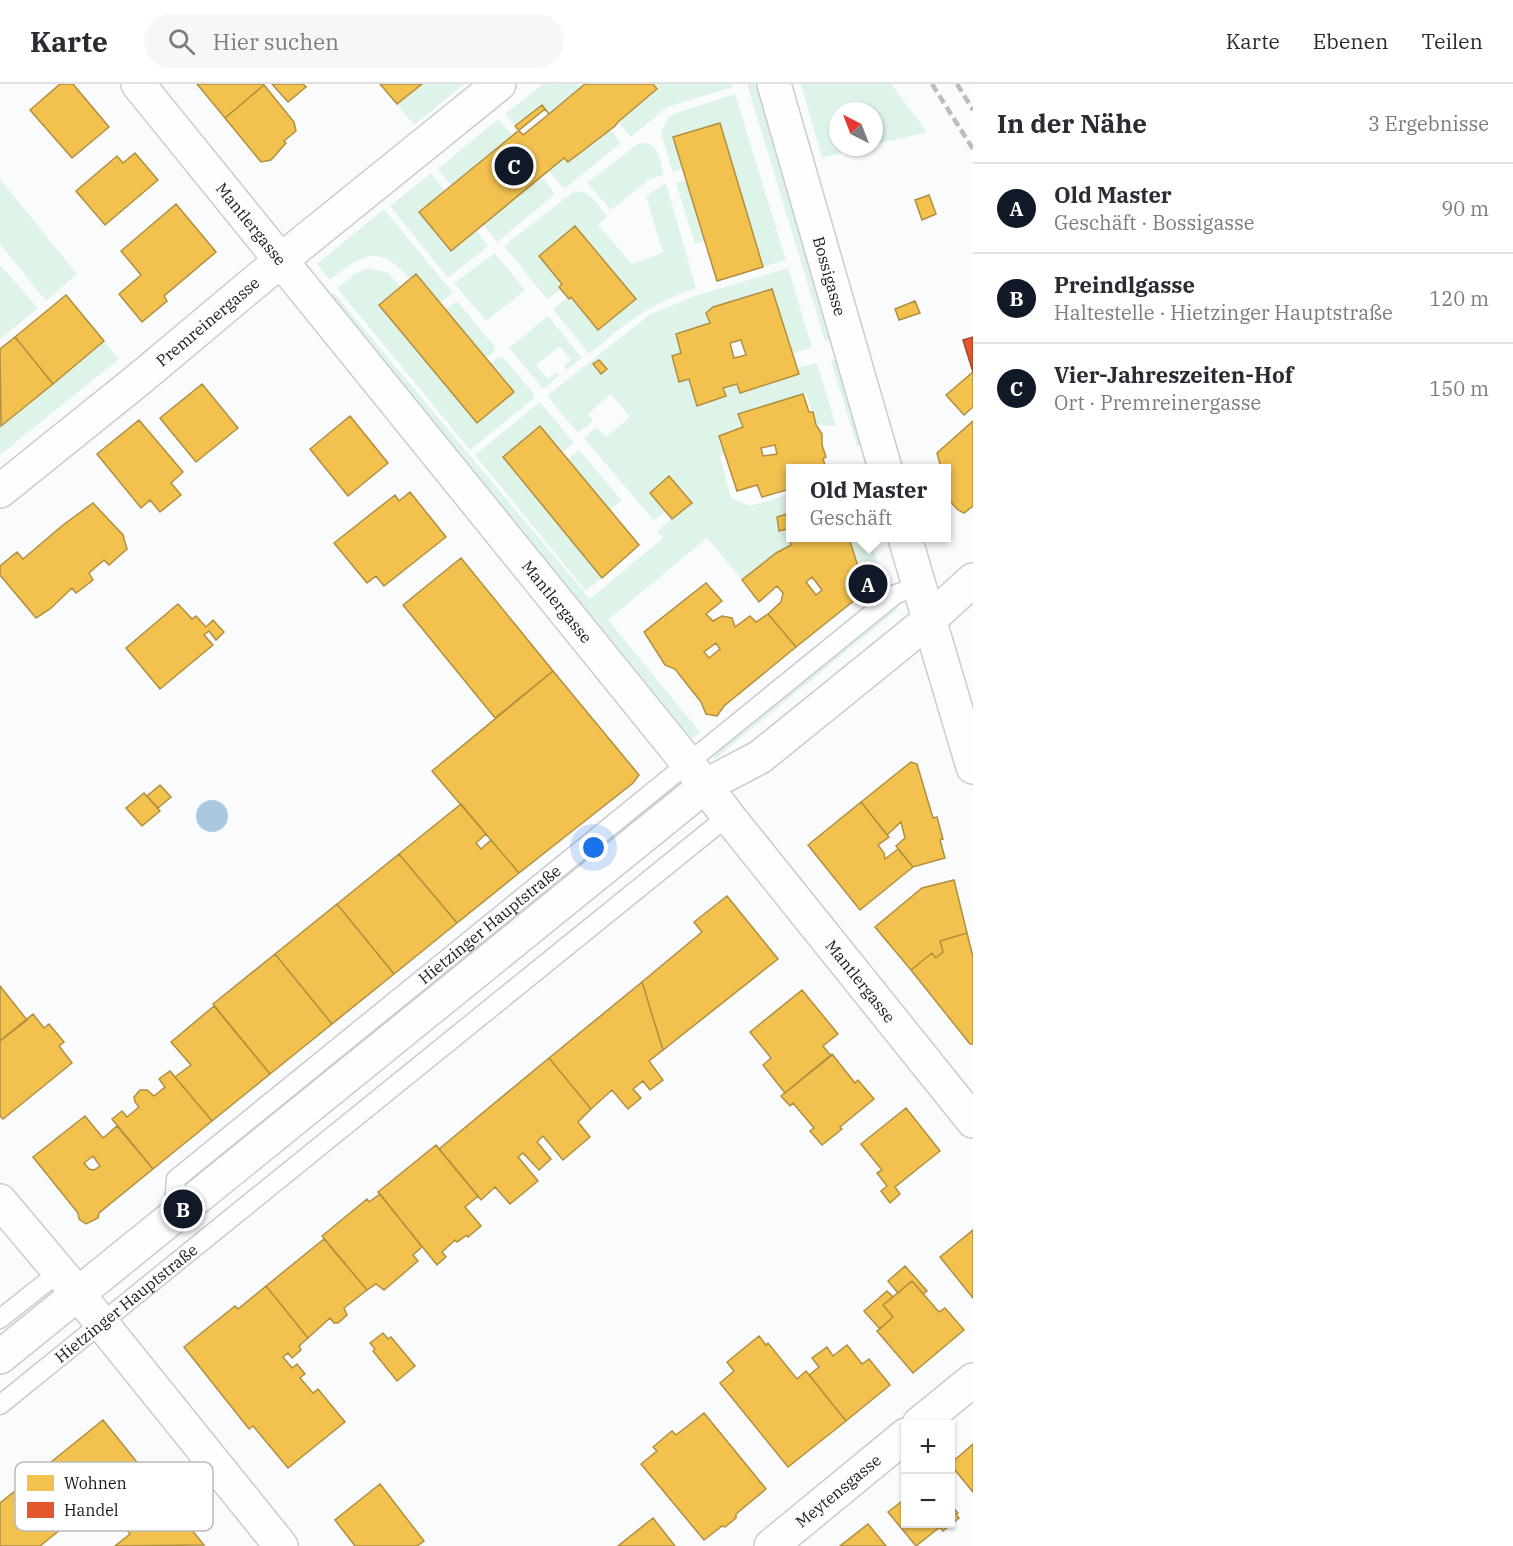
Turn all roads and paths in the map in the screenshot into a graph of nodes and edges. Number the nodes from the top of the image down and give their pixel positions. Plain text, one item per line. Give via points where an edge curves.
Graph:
1 (138, 84) edge
2 (499, 84) edge
3 (774, 84) edge
4 (280, 261) junction
5 (884, 464) edge
6 (0, 491) edge
7 (906, 542) edge
8 (973, 580) edge
9 (919, 586) junction
10 (973, 591) edge
11 (928, 621) junction
12 (973, 767) edge
13 (696, 774) junction
14 (728, 816) junction
15 (973, 1121) edge
16 (0, 1201) edge
17 (68, 1283) junction
18 (0, 1320) edge
19 (102, 1323) junction
20 (0, 1357) edge
21 (973, 1380) edge
22 (0, 1405) edge
23 (925, 1420) edge
24 (901, 1439) edge
25 (281, 1546) edge
26 (771, 1546) edge

1 - 4 street, Mantlergasse
2 - 4 street, Premreinergasse
3 - 5 street, Bossigasse
4 - 6 street, Premreinergasse
4 - 13 street, Mantlergasse
7 - 9 street
8 - 11 street, Hietzinger Hauptstraße
9 - 11 street
9 - 13 lane, Hietzinger Hauptstraße via 896,594
10 - 11 street, Hietzinger Hauptstraße
11 - 12 street
11 - 13 street, Hietzinger Hauptstraße via 760,757
13 - 14 street, Mantlergasse
13 - 17 street, Hietzinger Hauptstraße via 173,1216
14 - 15 street, Mantlergasse
14 - 19 lane, Hietzinger Hauptstraße
16 - 17 street
17 - 18 lane, Hietzinger Hauptstraße
17 - 19 street
17 - 20 street, Hietzinger Hauptstraße
19 - 22 lane, Hietzinger Hauptstraße
19 - 25 street
21 - 23 street
24 - 26 street, Meytensgasse

